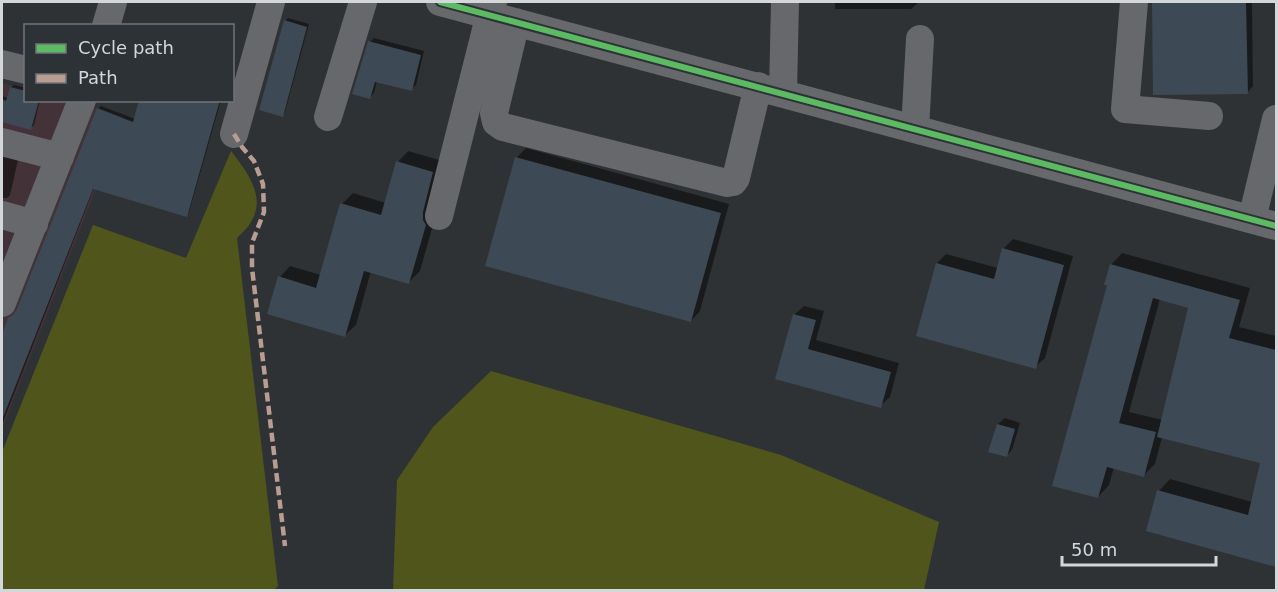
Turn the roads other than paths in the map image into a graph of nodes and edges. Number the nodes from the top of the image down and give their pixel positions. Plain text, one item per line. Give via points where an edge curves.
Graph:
1 (113, 2) edge
2 (271, 2) edge
3 (363, 2) edge
4 (440, 2) edge
5 (785, 2) edge
6 (1134, 2) edge
7 (491, 8) edge
8 (516, 22) junction
9 (107, 24) edge
10 (920, 39) dead end
11 (2, 64) edge
12 (24, 70) edge
13 (771, 90) junction
14 (81, 102) edge
15 (1209, 116) dead end
16 (328, 117) dead end
17 (1276, 119) edge
18 (915, 129) junction
19 (234, 134) dead end
20 (2, 142) edge
21 (60, 157) junction
22 (2, 215) edge
23 (440, 216) dead end
24 (1264, 222) edge
25 (34, 224) junction
26 (2, 303) edge

1 - 9 street
2 - 19 street
3 - 16 street
4 - 7 street
5 - 13 street
6 - 15 street via 1125,109
7 - 8 street
7 - 23 street
8 - 13 street
8 - 13 street via 494,113 503,128 727,183 736,178
10 - 18 street
11 - 12 street
13 - 18 street
14 - 21 street
17 - 24 street
18 - 24 street
20 - 21 street
21 - 25 street
22 - 25 street
25 - 26 street

